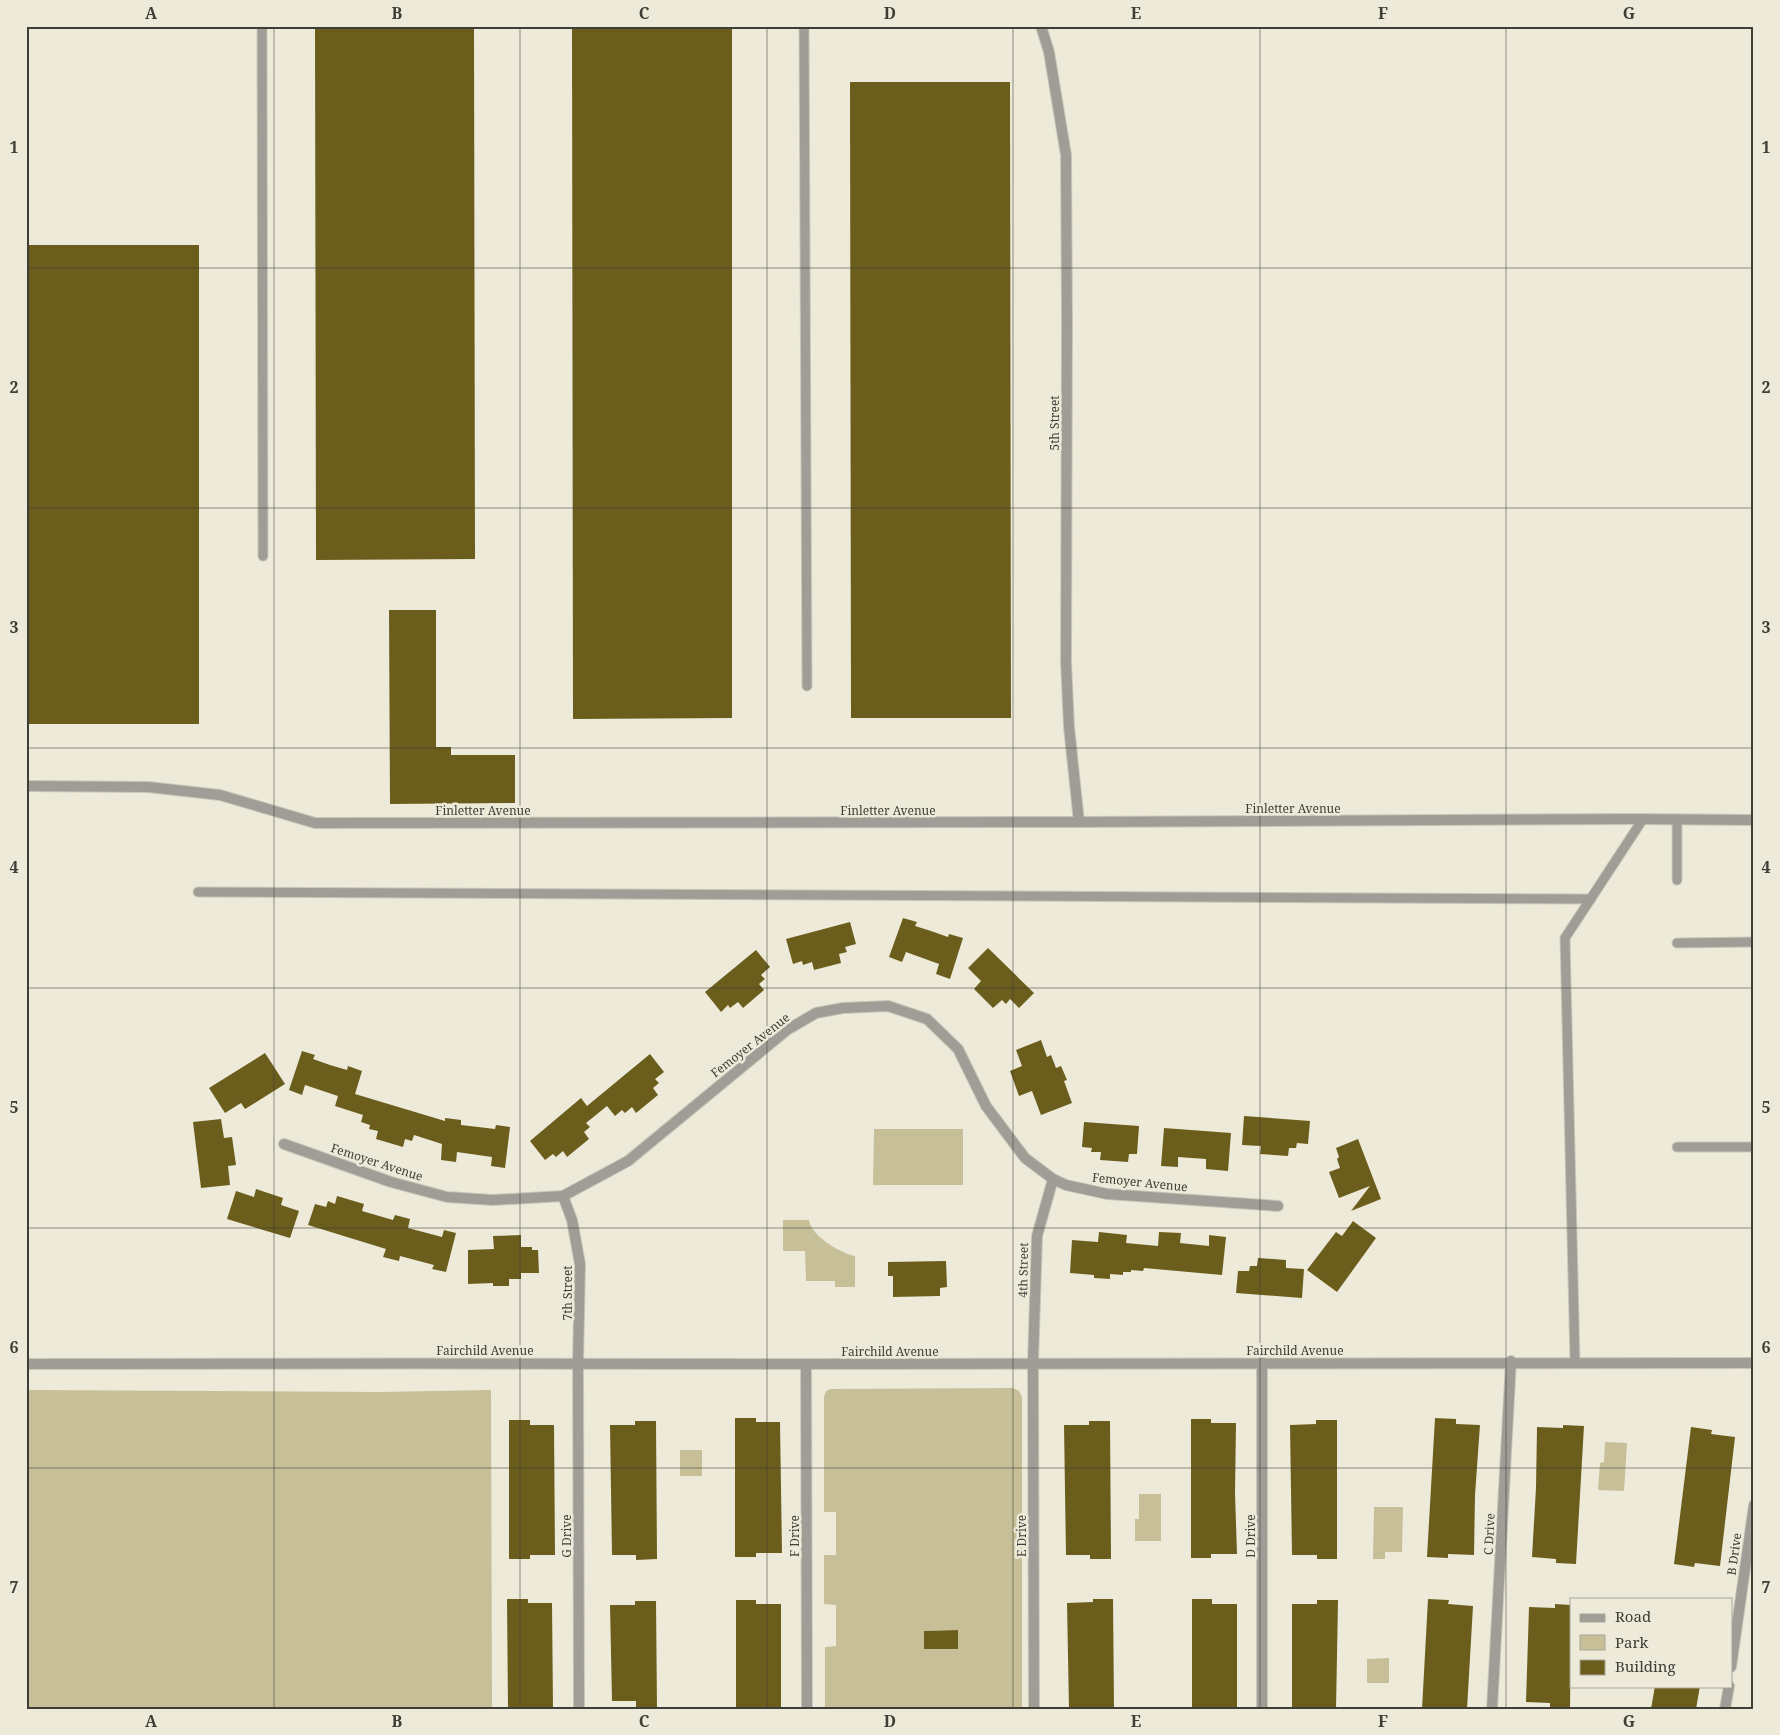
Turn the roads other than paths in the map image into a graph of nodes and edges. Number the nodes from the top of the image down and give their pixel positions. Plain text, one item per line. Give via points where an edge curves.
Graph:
1 (262, 26) edge
2 (804, 26) edge
3 (1041, 26) edge
4 (263, 556) dead end
5 (807, 686) dead end
6 (26, 786) edge
7 (1643, 819) junction
8 (1677, 819) junction
9 (1754, 820) edge
10 (1079, 822) junction
11 (1677, 880) dead end
12 (198, 892) dead end
13 (1591, 899) junction
14 (1754, 942) edge
15 (1677, 943) dead end
16 (284, 1144) dead end
17 (1677, 1147) dead end
18 (1754, 1147) edge
19 (1053, 1179) junction
20 (563, 1196) junction
21 (1278, 1206) dead end
22 (1510, 1361) junction
23 (1262, 1362) junction
24 (1575, 1362) junction
25 (578, 1363) junction
26 (1754, 1363) edge
27 (26, 1364) edge
28 (806, 1364) junction
29 (1033, 1364) junction
30 (1754, 1505) edge
31 (1732, 1660) edge
32 (1729, 1688) edge
33 (579, 1709) edge
34 (807, 1709) edge
35 (1034, 1709) edge
36 (1262, 1709) edge
37 (1492, 1709) edge
38 (1726, 1709) edge

1 - 4 lane
2 - 5 lane
3 - 10 street, 5th Street via 1049,52 1066,155 1066,662
6 - 10 street, Finletter Avenue via 148,787 220,795 315,823
7 - 8 street, Finletter Avenue
7 - 10 street, Finletter Avenue
7 - 13 lane
8 - 9 street, Finletter Avenue
8 - 11 lane
12 - 13 lane
13 - 24 lane via 1566,938
14 - 15 lane
16 - 20 street, Femoyer Avenue via 391,1182 448,1197 493,1200
17 - 18 lane
19 - 20 street, Femoyer Avenue via 1025,1158 986,1106 958,1050 927,1019 888,1006 816,1013 787,1030 628,1161
19 - 21 street, Femoyer Avenue via 1107,1194
19 - 29 street, 4th Street via 1037,1236
20 - 25 street, 7th Street via 572,1220 580,1264
22 - 23 street, Fairchild Avenue
22 - 24 street, Fairchild Avenue
22 - 37 street, C Drive
23 - 29 street, Fairchild Avenue
23 - 36 street, D Drive
24 - 26 street, Fairchild Avenue
25 - 27 street, Fairchild Avenue
25 - 28 street, Fairchild Avenue
25 - 33 street, G Drive
28 - 29 street, Fairchild Avenue
28 - 34 street, F Drive
29 - 35 street, E Drive
30 - 31 street, B Drive
32 - 38 street

